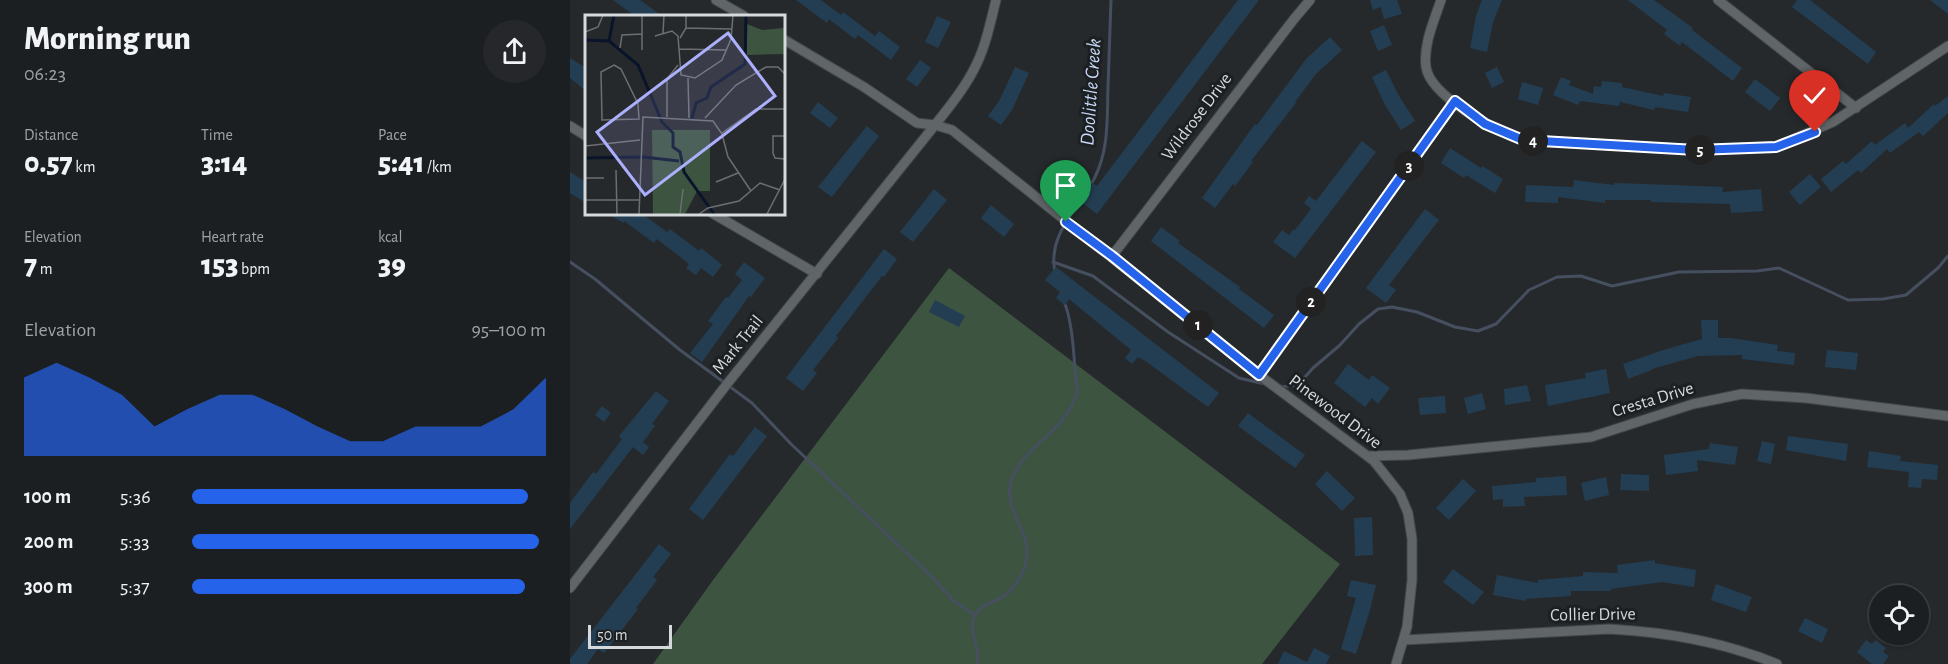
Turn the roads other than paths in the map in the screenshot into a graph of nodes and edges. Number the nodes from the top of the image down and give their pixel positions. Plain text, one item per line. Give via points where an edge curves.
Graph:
1 (716, 0) edge
2 (996, 0) edge
3 (1310, 0) edge
4 (1441, 0) edge
5 (1718, 0) edge
6 (742, 15) edge
7 (784, 40) edge
8 (1948, 46) edge
9 (1455, 101) junction
10 (1856, 108) junction
11 (935, 125) junction
12 (570, 126) edge
13 (585, 135) edge
14 (714, 214) edge
15 (1112, 256) junction
16 (817, 274) junction
17 (1259, 375) junction
18 (1948, 416) edge
19 (1368, 456) junction
20 (570, 588) edge
21 (1404, 640) junction
22 (1396, 664) edge
23 (1778, 664) edge

1 - 6 street
2 - 11 street, Mark Trail via 974,70
3 - 15 street, Wildrose Drive
4 - 9 street via 1428,43 1426,67 1438,88
5 - 10 street
7 - 11 street via 917,123
8 - 10 street
9 - 10 street via 1485,124 1523,140 1696,150 1776,147 1815,132
9 - 17 street
11 - 15 street, Pinewood Drive via 952,130
11 - 16 street, Mark Trail
12 - 13 street
14 - 16 street
15 - 17 street, Pinewood Drive
16 - 20 street, Mark Trail
17 - 19 street, Pinewood Drive
18 - 19 street, Cresta Drive via 1742,394 1693,404 1592,437
19 - 21 street, Pinewood Drive via 1400,494 1410,525 1412,580
21 - 22 street, Pinewood Drive
21 - 23 street, Collier Drive via 1631,630 1724,646

